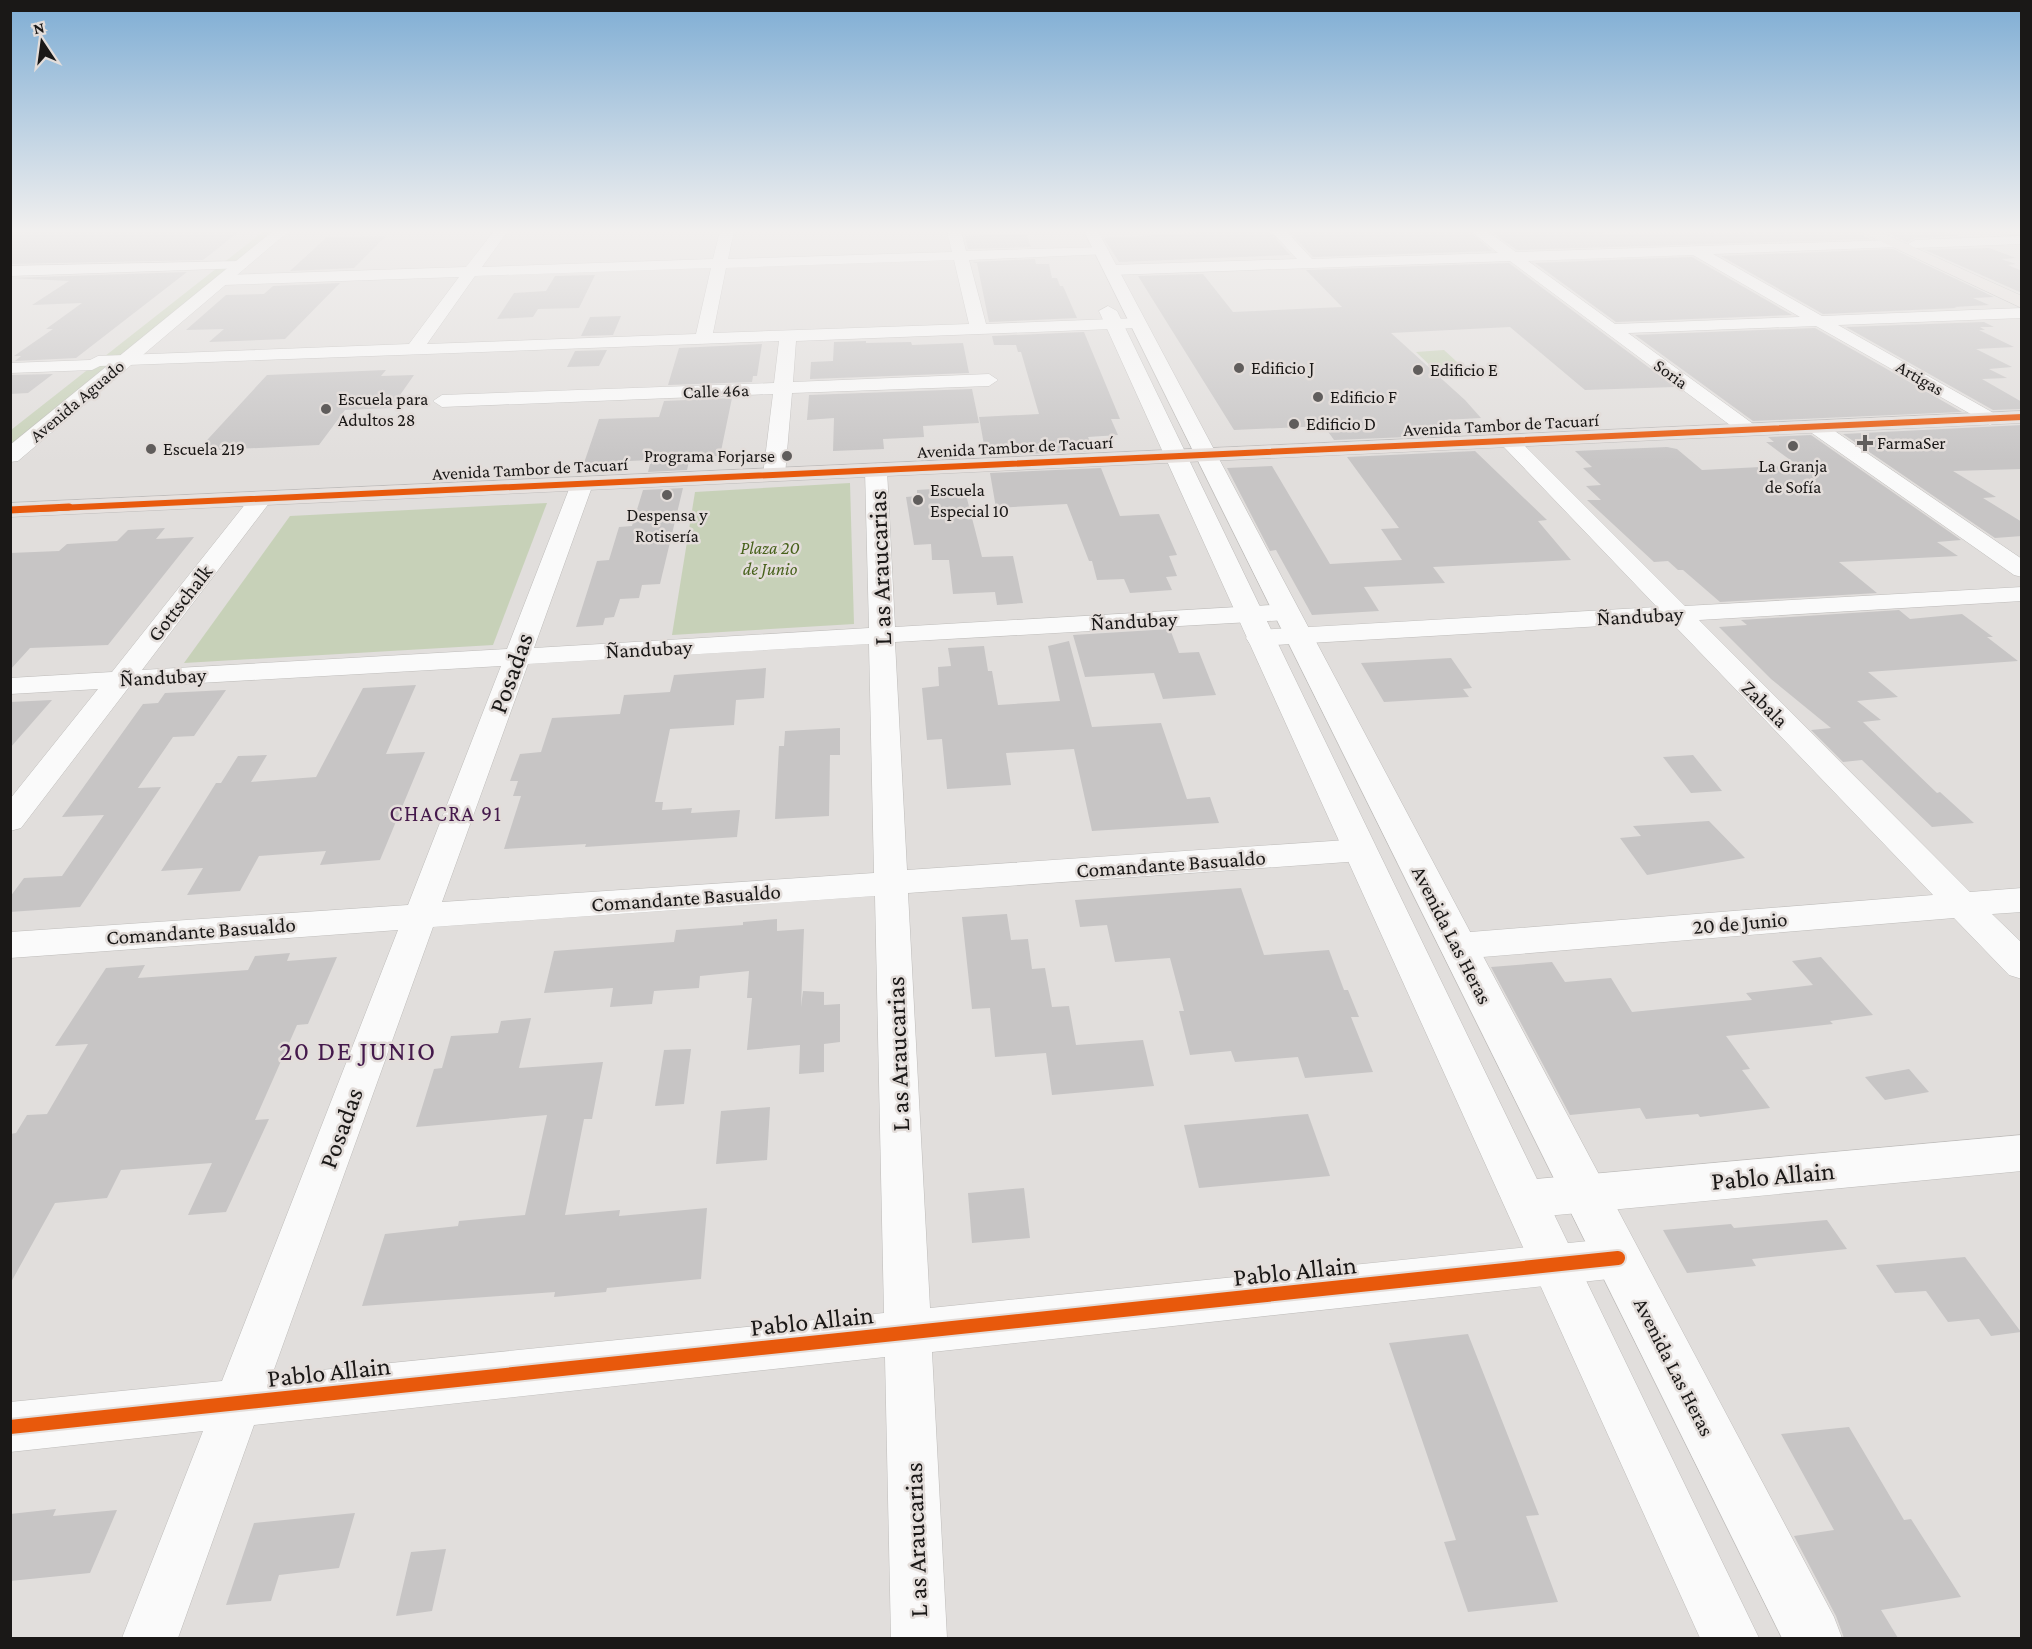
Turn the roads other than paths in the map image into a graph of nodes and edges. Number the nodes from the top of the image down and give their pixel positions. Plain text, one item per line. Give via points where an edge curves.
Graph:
1 (171, 308) edge
2 (182, 308) edge
3 (444, 308) edge
4 (710, 308) edge
5 (974, 308) edge
6 (1106, 308) edge
7 (1131, 308) edge
8 (1581, 308) edge
9 (1799, 308) edge
10 (2022, 313) edge
11 (1822, 321) junction
12 (1138, 322) junction
13 (1114, 324) junction
14 (979, 329) junction
15 (1610, 329) junction
16 (788, 336) junction
17 (703, 339) junction
18 (414, 349) junction
19 (126, 360) junction
20 (95, 363) junction
21 (10, 368) edge
22 (989, 380) dead end
23 (65, 387) dead end
24 (783, 388) junction
25 (442, 401) dead end
26 (2022, 417) edge
27 (1990, 419) junction
28 (1815, 427) junction
29 (1749, 430) junction
30 (1509, 441) junction
31 (1191, 455) junction
32 (10, 456) edge
33 (876, 470) junction
34 (774, 475) junction
35 (582, 483) junction
36 (262, 498) junction
37 (10, 510) edge
38 (2022, 570) edge
39 (2022, 594) edge
40 (1676, 614) junction
41 (1273, 625) junction
42 (883, 636) junction
43 (517, 657) junction
44 (121, 679) junction
45 (10, 686) edge
46 (10, 821) edge
47 (1361, 850) junction
48 (892, 884) junction
49 (2022, 900) edge
50 (1962, 905) junction
51 (420, 916) junction
52 (10, 945) edge
53 (1458, 946) junction
54 (2022, 966) edge
55 (2022, 1153) edge
56 (1585, 1194) junction
57 (1525, 1199) junction
58 (1618, 1258) junction
59 (1555, 1265) junction
60 (908, 1332) junction
61 (239, 1402) junction
62 (10, 1426) edge
63 (150, 1638) edge
64 (919, 1638) edge
65 (1730, 1638) edge
66 (1813, 1638) edge

1 - 20 main road, Avenida Aguado
2 - 19 main road, Avenida Aguado
3 - 18 street
4 - 17 street
5 - 14 street
6 - 13 main road, Avenida Las Heras
7 - 12 main road, Avenida Las Heras
8 - 15 street, Soria
9 - 11 street, Artigas
10 - 11 street
11 - 15 street
11 - 27 street, Artigas
12 - 13 street
12 - 31 main road, Avenida Las Heras
13 - 14 street
13 - 31 main road, Avenida Las Heras
14 - 16 street
15 - 29 street, Soria
16 - 17 street
16 - 24 street
17 - 18 street
18 - 19 street
19 - 20 street
19 - 32 main road, Avenida Aguado
20 - 21 street
20 - 23 main road, Avenida Aguado
22 - 24 street, Calle 46a
24 - 25 street, Calle 46a
24 - 34 street
26 - 27 main road, Avenida Tambor de Tacuarí
27 - 28 main road, Avenida Tambor de Tacuarí
28 - 29 main road, Avenida Tambor de Tacuarí
28 - 38 street
29 - 30 main road, Avenida Tambor de Tacuarí
30 - 31 main road, Avenida Tambor de Tacuarí
30 - 40 street, Zabala
31 - 33 main road, Avenida Tambor de Tacuarí
31 - 41 main road, Avenida Las Heras
33 - 34 main road, Avenida Tambor de Tacuarí
33 - 42 street, L as Araucarias
34 - 35 main road, Avenida Tambor de Tacuarí
35 - 36 main road, Avenida Tambor de Tacuarí
35 - 43 street, Posadas
36 - 37 main road, Avenida Tambor de Tacuarí
36 - 44 street, Gottschalk
39 - 40 street, Ñandubay
40 - 41 street, Ñandubay
40 - 50 street, Zabala
41 - 42 street, Ñandubay
41 - 47 main road, Avenida Las Heras
41 - 53 main road, Avenida Las Heras
42 - 43 street, Ñandubay
42 - 48 street, L as Araucarias
43 - 44 street, Ñandubay
43 - 51 street, Posadas
44 - 45 street, Ñandubay
44 - 46 street, Gottschalk
47 - 48 street, Comandante Basualdo
47 - 57 main road, Avenida Las Heras
48 - 51 street, Comandante Basualdo
48 - 60 street, L as Araucarias
49 - 50 street, 20 de Junio
50 - 53 street, 20 de Junio
50 - 54 street, Zabala
51 - 52 street, Comandante Basualdo
51 - 61 street, Posadas
53 - 56 main road, Avenida Las Heras
55 - 56 street, Pablo Allain
56 - 57 street, Pablo Allain
56 - 58 main road, Avenida Las Heras
57 - 59 main road, Avenida Las Heras
58 - 59 street, Pablo Allain
58 - 66 main road, Avenida Las Heras
59 - 60 street, Pablo Allain
59 - 65 main road, Avenida Las Heras
60 - 61 street, Pablo Allain
60 - 64 street, L as Araucarias
61 - 62 street, Pablo Allain
61 - 63 street, Posadas

